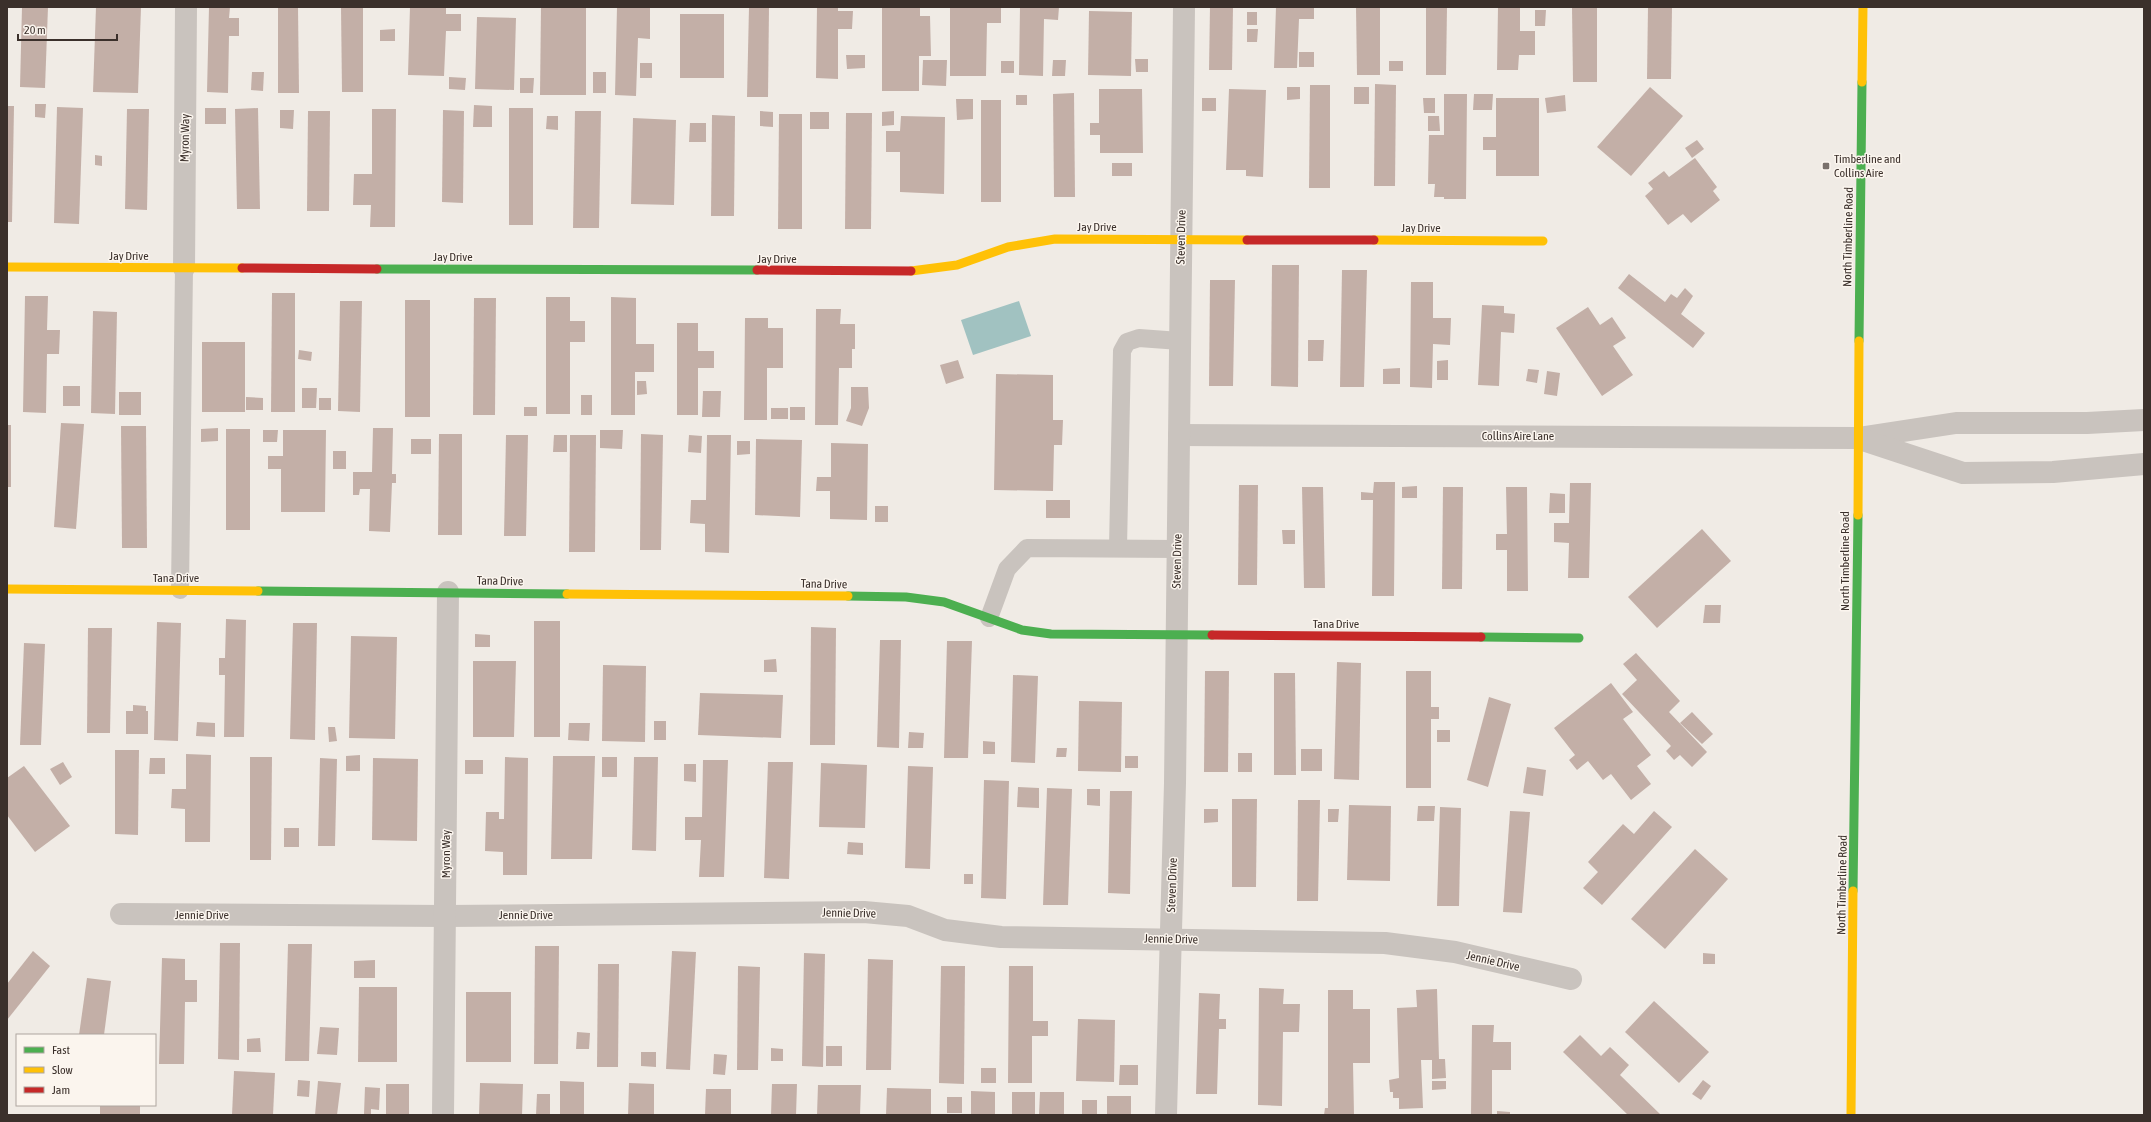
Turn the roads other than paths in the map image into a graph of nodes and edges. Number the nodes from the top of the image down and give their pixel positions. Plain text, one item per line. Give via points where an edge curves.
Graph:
1 (186, 7) edge
2 (1184, 7) edge
3 (1863, 7) edge
4 (1181, 239) junction
5 (1543, 241) dead end
6 (7, 267) edge
7 (184, 268) junction
8 (1180, 341) junction
9 (2144, 420) edge
10 (1179, 435) junction
11 (1858, 438) junction
12 (2144, 464) edge
13 (1118, 548) junction
14 (1178, 549) junction
15 (7, 589) edge
16 (180, 590) junction
17 (448, 592) junction
18 (989, 618) junction
19 (1177, 635) junction
20 (1579, 638) dead end
21 (121, 914) dead end
22 (446, 916) junction
23 (1170, 939) junction
24 (1571, 979) dead end
25 (443, 1115) edge
26 (1166, 1115) edge
27 (1851, 1115) edge

1 - 7 street, Myron Way
2 - 4 street, Steven Drive
3 - 11 street, North Timberline Road
4 - 5 street, Jay Drive
4 - 7 street, Jay Drive via 1055,239 1008,247 958,265 920,271
4 - 8 street, Steven Drive
6 - 7 street, Jay Drive
7 - 16 lane
8 - 10 street, Steven Drive
8 - 13 lane via 1139,338 1127,342 1122,350
9 - 11 street via 2087,423 1956,423
10 - 11 street, Collins Aire Lane
10 - 14 street, Steven Drive
11 - 12 street via 1963,473 2053,472
11 - 27 street, North Timberline Road
13 - 14 lane
13 - 18 lane via 1027,548 1007,569
14 - 19 street, Steven Drive
15 - 16 street, Tana Drive
16 - 17 street, Tana Drive
17 - 18 street, Tana Drive via 906,597 944,602
17 - 22 street, Myron Way
18 - 19 street, Tana Drive via 1022,630 1050,634
19 - 20 street, Tana Drive
19 - 23 street, Steven Drive
21 - 22 street, Jennie Drive
22 - 23 street, Jennie Drive via 864,912 908,916 945,930 1001,937
22 - 25 street, Myron Way
23 - 24 street, Jennie Drive via 1385,943 1454,952
23 - 26 street, Steven Drive

